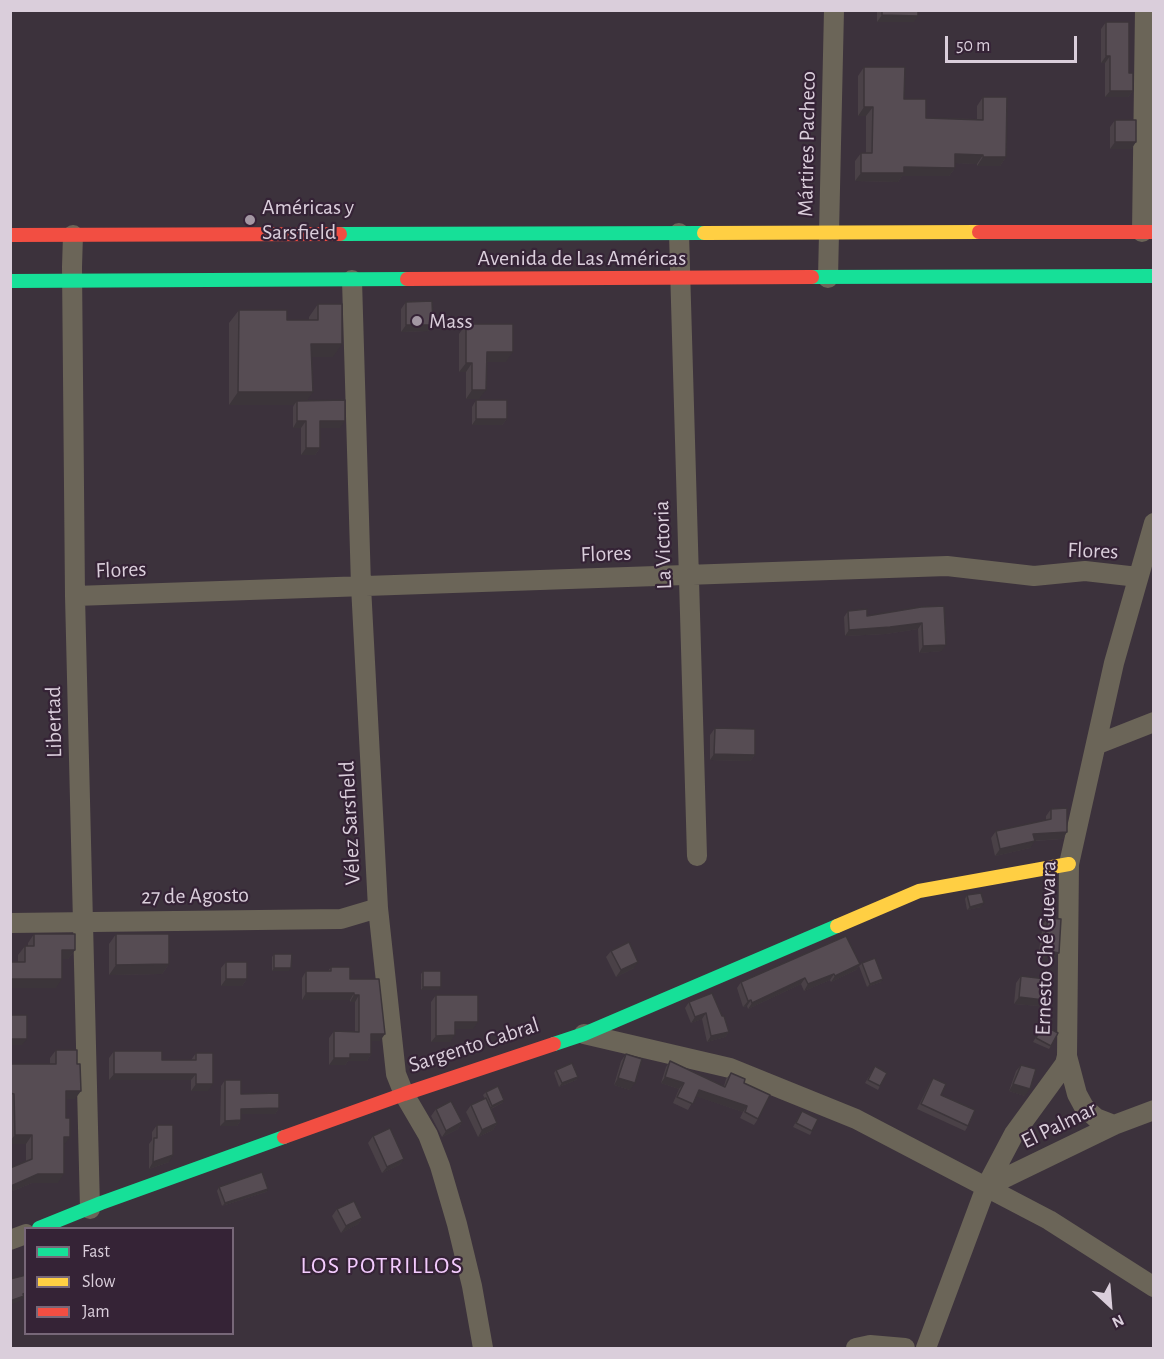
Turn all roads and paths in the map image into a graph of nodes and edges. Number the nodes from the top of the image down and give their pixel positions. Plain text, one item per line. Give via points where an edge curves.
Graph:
1 (834, 10) edge
2 (1145, 10) edge
3 (1148, 232) edge
4 (679, 233) junction
5 (830, 233) junction
6 (73, 234) junction
7 (10, 235) edge
8 (1154, 276) edge
9 (680, 278) junction
10 (828, 278) junction
11 (72, 280) junction
12 (352, 280) junction
13 (10, 281) edge
14 (1154, 523) edge
15 (688, 575) junction
16 (1138, 577) junction
17 (361, 586) junction
18 (75, 596) junction
19 (1154, 722) edge
20 (1098, 744) junction
21 (697, 856) dead end
22 (1070, 864) junction
23 (378, 908) junction
24 (10, 922) edge
25 (83, 922) junction
26 (584, 1034) junction
27 (1067, 1056) junction
28 (404, 1094) junction
29 (1154, 1110) edge
30 (1114, 1125) junction
31 (986, 1186) junction
32 (90, 1209) junction
33 (42, 1227) edge
34 (1154, 1287) edge
35 (483, 1348) edge
36 (856, 1348) edge
37 (904, 1348) edge
38 (926, 1348) edge

1 - 5 street, Mártires Pacheco
2 - 3 street
3 - 5 main road, Avenida de Las Américas
4 - 5 main road, Avenida de Las Américas
4 - 6 main road, Avenida de Las Américas
4 - 9 street, La Victoria
5 - 10 street, Mártires Pacheco
6 - 7 main road, Avenida de Las Américas
6 - 11 street, Libertad
8 - 10 main road, Avenida de Las Américas
9 - 10 main road, Avenida de Las Américas
9 - 12 main road, Avenida de Las Américas
9 - 15 street, La Victoria
11 - 12 main road, Avenida de Las Américas
11 - 13 main road, Avenida de Las Américas
11 - 18 street, Libertad
12 - 17 street, Vélez Sarsfield
14 - 16 street, Ernesto Ché Guevara
15 - 16 street, Flores via 946,567 1034,576 1085,571
15 - 17 street, Flores
15 - 21 street, La Victoria
16 - 20 street, Ernesto Ché Guevara via 1114,663
17 - 18 street, Flores
17 - 23 street, Vélez Sarsfield
18 - 25 street, Libertad
19 - 20 street
20 - 22 street, Ernesto Ché Guevara
22 - 26 main road, Sargento Cabral via 919,891
22 - 27 street, Ernesto Ché Guevara
23 - 25 street, 27 de Agosto via 341,919
23 - 28 street, Vélez Sarsfield via 396,1074
24 - 25 street, 27 de Agosto
25 - 32 street, Libertad
26 - 28 main road, Sargento Cabral
26 - 31 street via 730,1068 856,1119
27 - 30 street via 1084,1107 1096,1118
27 - 31 street, Ernesto Ché Guevara via 1014,1134
28 - 32 main road, Sargento Cabral
28 - 35 street, Vélez Sarsfield via 428,1135 440,1166 470,1276
29 - 30 street, El Palmar
30 - 31 street, El Palmar
31 - 34 street via 1049,1220
31 - 38 street, Ernesto Ché Guevara
32 - 33 main road, Sargento Cabral
36 - 37 street

